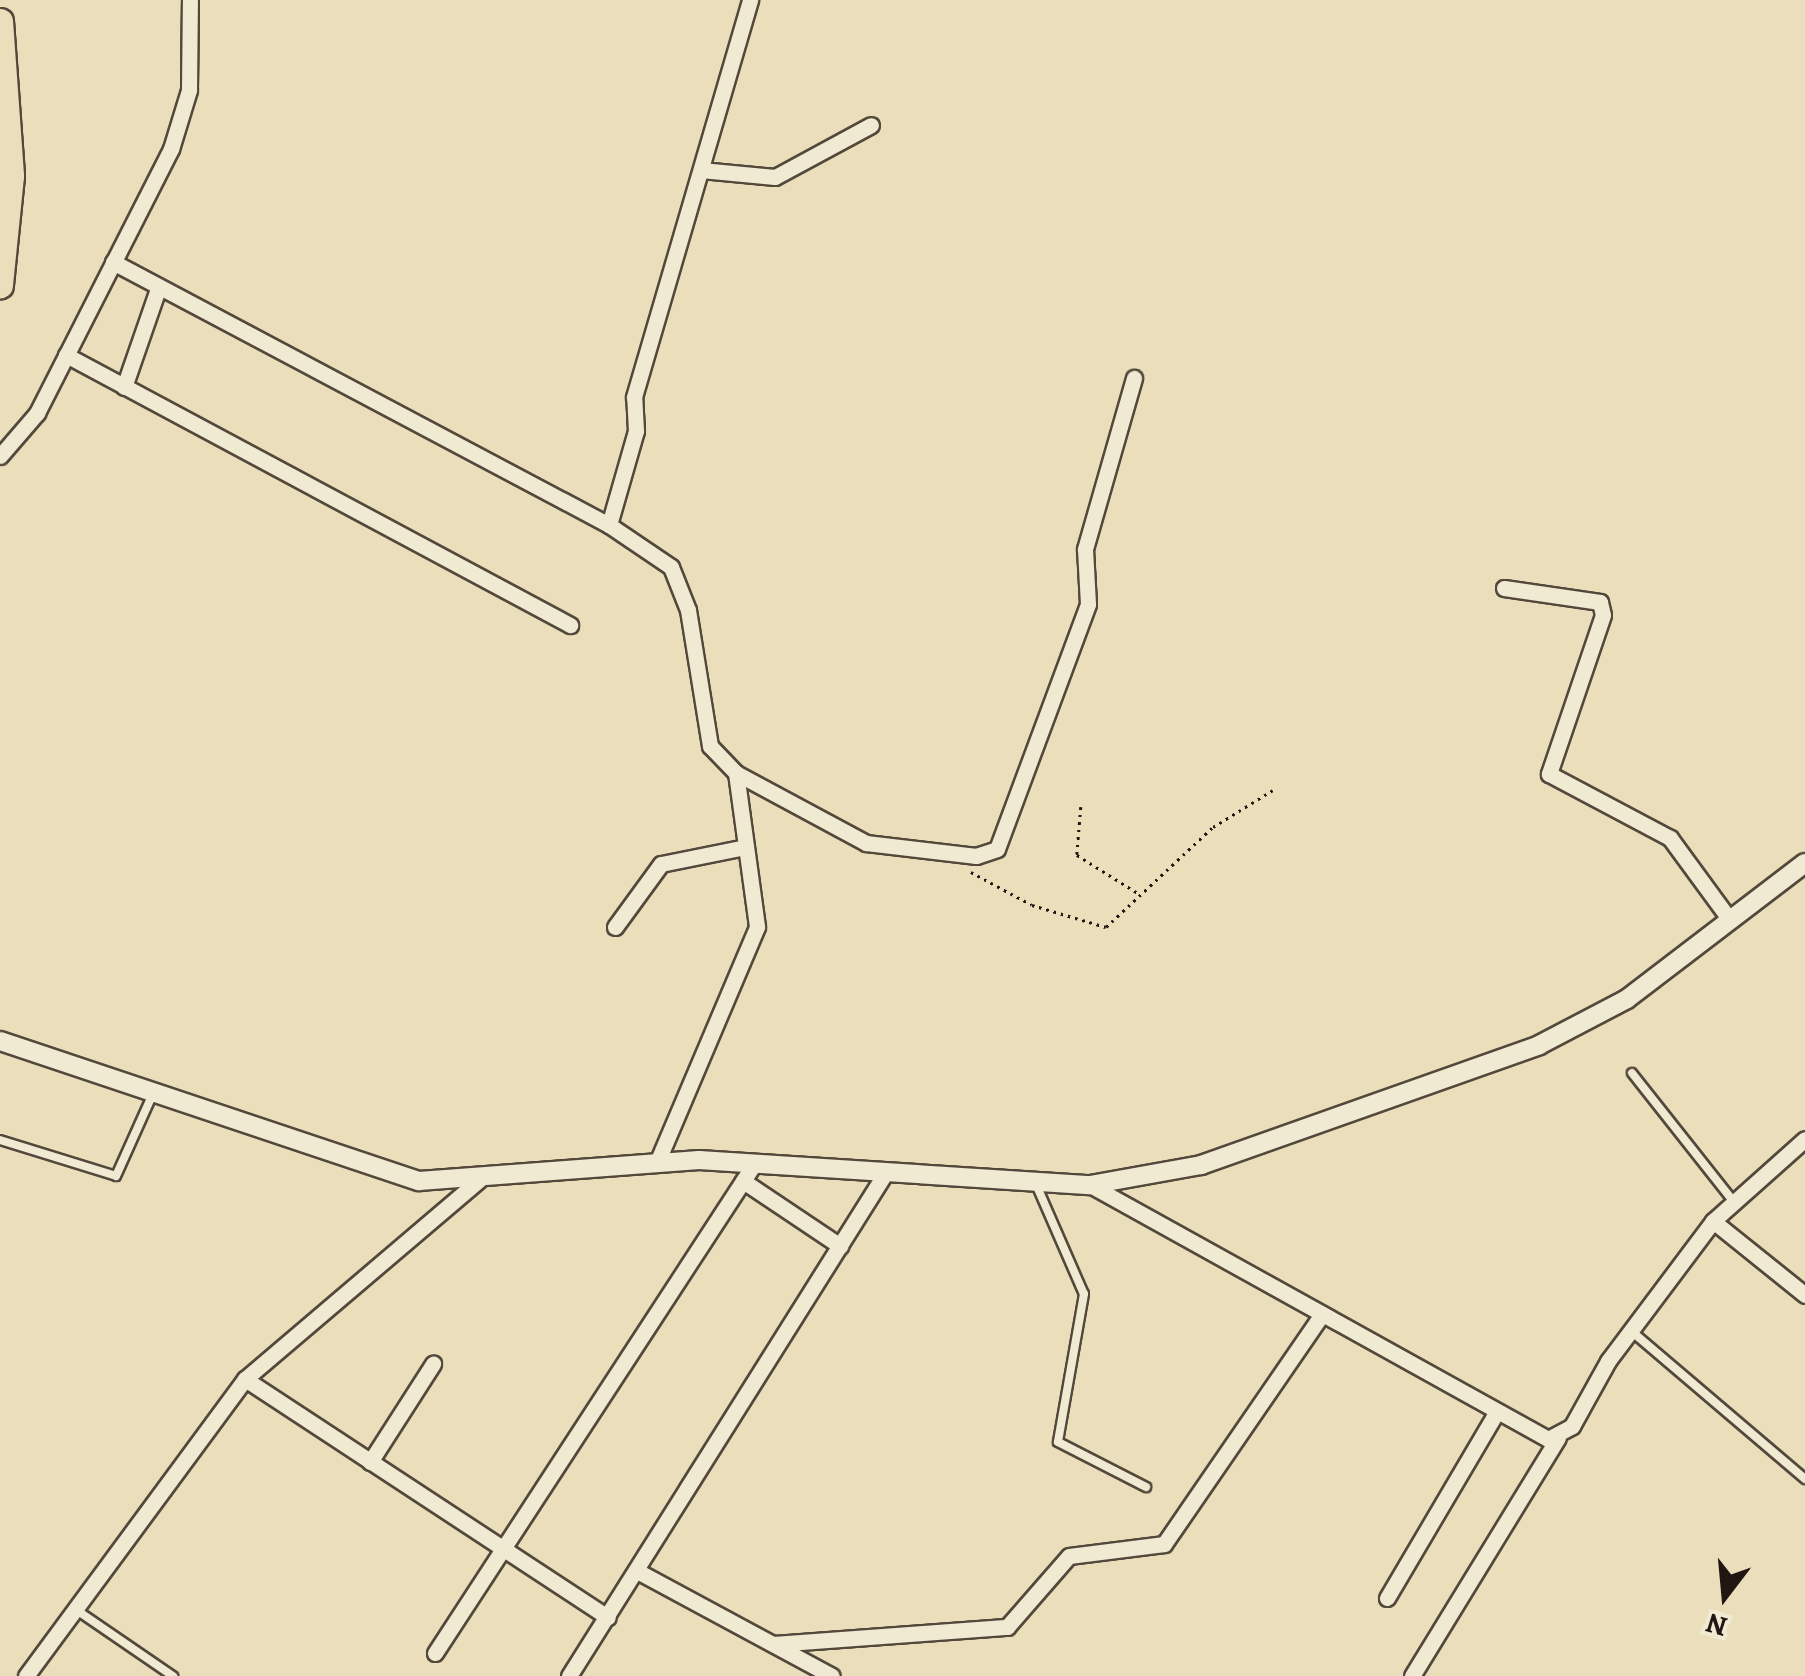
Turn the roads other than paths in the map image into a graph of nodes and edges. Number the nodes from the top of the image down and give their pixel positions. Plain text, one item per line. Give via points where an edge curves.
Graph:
1 (190, 0) edge
2 (750, 0) edge
3 (0, 21) edge
4 (871, 125) dead end
5 (701, 170) junction
6 (112, 262) junction
7 (0, 285) edge
8 (158, 289) junction
9 (66, 356) junction
10 (1134, 378) dead end
11 (124, 388) junction
12 (0, 456) edge
13 (609, 524) junction
14 (1504, 588) dead end
15 (570, 625) dead end
16 (736, 773) junction
17 (746, 848) junction
18 (1805, 862) edge
19 (1730, 920) junction
20 (615, 927) dead end
21 (0, 1041) edge
22 (1632, 1073) dead end
23 (152, 1098) junction
24 (1805, 1139) edge
25 (0, 1140) edge
26 (658, 1160) junction
27 (754, 1164) junction
28 (886, 1172) junction
29 (479, 1180) junction
30 (744, 1181) junction
31 (1035, 1182) junction
32 (1090, 1186) junction
33 (1733, 1201) junction
34 (1713, 1221) junction
35 (840, 1246) junction
36 (1805, 1295) edge
37 (1322, 1314) junction
38 (1630, 1330) junction
39 (433, 1364) dead end
40 (246, 1379) junction
41 (1495, 1415) junction
42 (1558, 1438) junction
43 (370, 1462) junction
44 (1805, 1480) edge
45 (1146, 1487) dead end
46 (502, 1549) junction
47 (637, 1571) junction
48 (1386, 1598) dead end
49 (76, 1608) junction
50 (608, 1618) junction
51 (774, 1644) junction
52 (436, 1653) dead end
53 (26, 1676) edge
54 (173, 1676) edge
55 (568, 1676) edge
56 (832, 1676) edge
57 (1412, 1676) edge

1 - 6 street via 183,117
2 - 5 street
3 - 7 highway via 11,176
4 - 5 street via 774,177
5 - 13 street via 634,397 636,431
6 - 8 street
6 - 9 street
8 - 11 street
8 - 13 street
9 - 11 street
9 - 12 street via 36,413
10 - 16 street via 1084,549 1088,604 997,849 976,856 866,843
11 - 15 street
13 - 16 street via 656,554 678,581 710,746
14 - 19 street via 1600,602 1604,615 1550,774 1670,838
16 - 17 street
17 - 20 street via 661,864
17 - 26 street via 753,946
18 - 19 street
19 - 32 street via 1627,999 1540,1045 1201,1165
21 - 23 street
22 - 33 lane
23 - 25 lane via 116,1176
23 - 29 street via 358,1167 419,1181
24 - 33 street
26 - 27 street
26 - 29 street
27 - 28 street
27 - 30 street
28 - 31 street
28 - 35 street
29 - 40 street
30 - 35 street
30 - 46 street
31 - 32 street
31 - 45 lane via 1084,1294 1058,1442
32 - 37 street
33 - 34 street
34 - 36 street
34 - 38 street
35 - 47 street
37 - 41 street
37 - 51 street via 1164,1544 1069,1556 1007,1626
38 - 42 street
38 - 44 lane
39 - 43 street
40 - 43 street
40 - 49 street
41 - 42 street
41 - 48 street
42 - 57 street
43 - 46 street
46 - 50 street
46 - 52 street
47 - 50 street
47 - 51 street
49 - 53 street
49 - 54 lane
50 - 55 street
51 - 56 street

